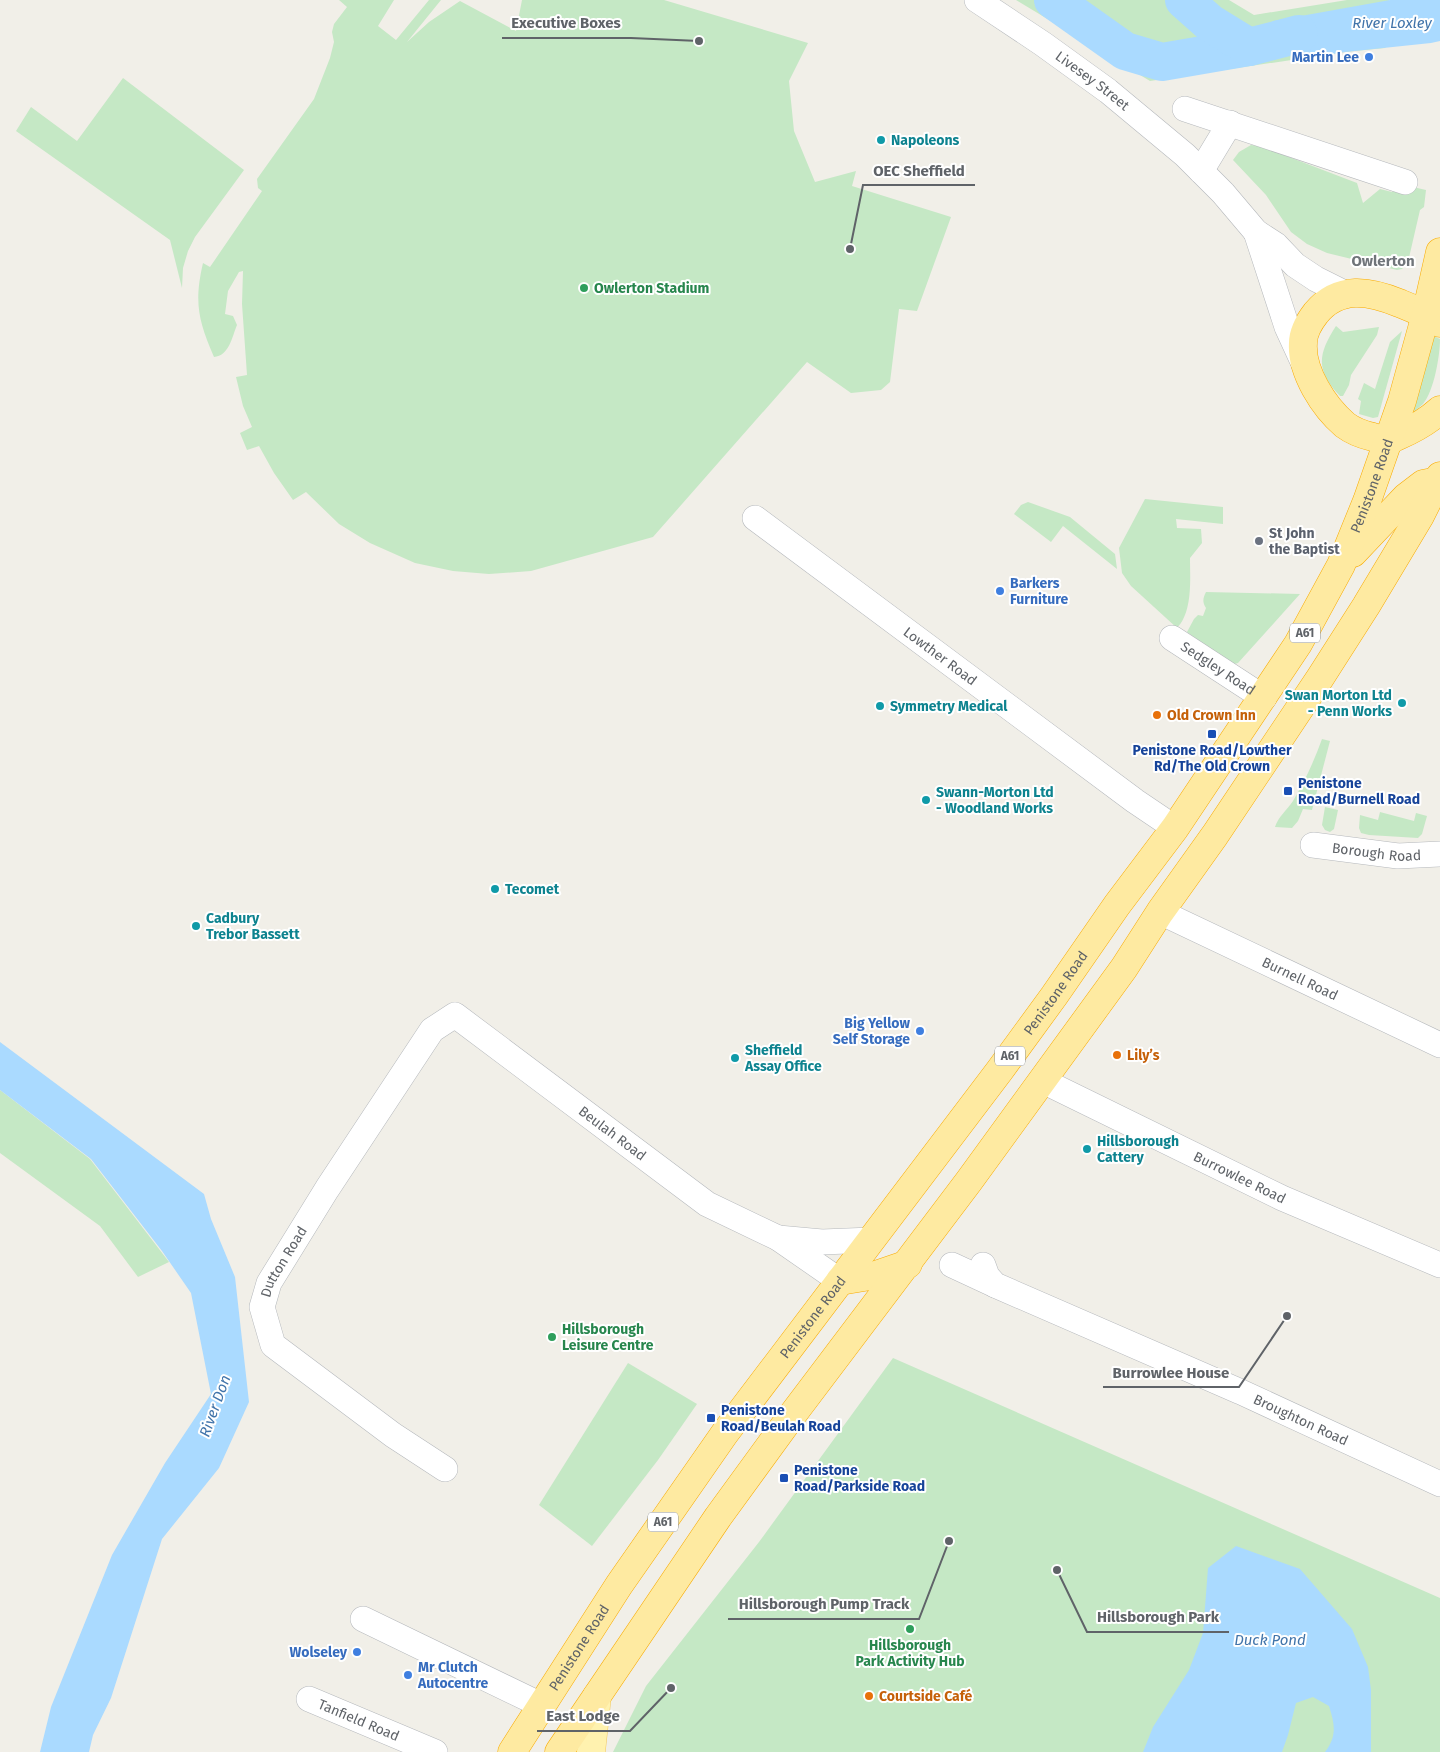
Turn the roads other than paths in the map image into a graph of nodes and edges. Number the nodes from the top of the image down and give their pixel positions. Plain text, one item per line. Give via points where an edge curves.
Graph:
1 (976, 0) edge
2 (1185, 108) dead end
3 (1230, 123) junction
4 (1201, 170) junction
5 (1405, 182) dead end
6 (1256, 232) junction
7 (1440, 252) edge
8 (1346, 294) junction
9 (1433, 318) edge
10 (1304, 364) junction
11 (1440, 410) edge
12 (1388, 440) junction
13 (1439, 479) edge
14 (1430, 514) edge
15 (755, 518) dead end
16 (1341, 565) junction
17 (1172, 638) dead end
18 (1264, 698) junction
19 (1175, 828) junction
20 (1313, 845) dead end
21 (1440, 854) edge
22 (1160, 912) junction
23 (455, 1015) joint
24 (1440, 1045) edge
25 (1043, 1081) junction
26 (778, 1238) junction
27 (872, 1240) junction
28 (908, 1264) junction
29 (952, 1265) dead end
30 (1440, 1265) edge
31 (840, 1281) junction
32 (445, 1469) dead end
33 (1440, 1484) edge
34 (363, 1619) dead end
35 (597, 1696) junction
36 (309, 1699) dead end
37 (541, 1705) junction
38 (518, 1747) edge
39 (435, 1752) edge
40 (559, 1752) edge
41 (590, 1752) edge

1 - 4 street, Livesey Street via 1077,68
2 - 3 street
3 - 4 street
3 - 5 street
4 - 6 street, Livesey Street
6 - 8 street, Livesey Street via 1276,245 1295,266
6 - 10 street, Livesey Street via 1287,327
7 - 9 highway, Penistone Road / A61
8 - 9 highway via 1384,296
8 - 10 highway via 1332,298 1310,321 1302,350
9 - 12 highway, Penistone Road / A61
10 - 12 highway via 1327,406 1346,426 1365,435
11 - 12 highway via 1424,424
12 - 16 highway, Penistone Road / A61
13 - 14 highway, A61
13 - 16 highway via 1423,484 1406,497
14 - 22 highway, A61
15 - 19 street, Lowther Road
16 - 18 highway, Penistone Road / A61
17 - 18 street, Sedgley Road
18 - 19 highway, Penistone Road / A61
19 - 27 highway, Penistone Road / A61 via 1062,986
20 - 21 street, Borough Road via 1398,856
22 - 24 street, Burnell Road
22 - 25 highway, A61
23 - 26 street, Beulah Road via 707,1204
23 - 32 street, Dutton Road via 432,1030 269,1283 262,1307 273,1345 393,1435
25 - 28 highway, A61
25 - 30 street, Burrowlee Road via 1282,1198
26 - 27 street, Beulah Road via 822,1242
26 - 31 street, Beulah Road
27 - 31 highway, Penistone Road / A61
28 - 31 highway
28 - 35 highway, A61 via 718,1517
29 - 33 street, Broughton Road via 989,1275
31 - 37 highway, Penistone Road / A61 via 720,1441 619,1585
34 - 37 street
35 - 40 highway, A61
35 - 41 main road
36 - 39 street, Tanfield Road
37 - 38 highway, Penistone Road / A61

